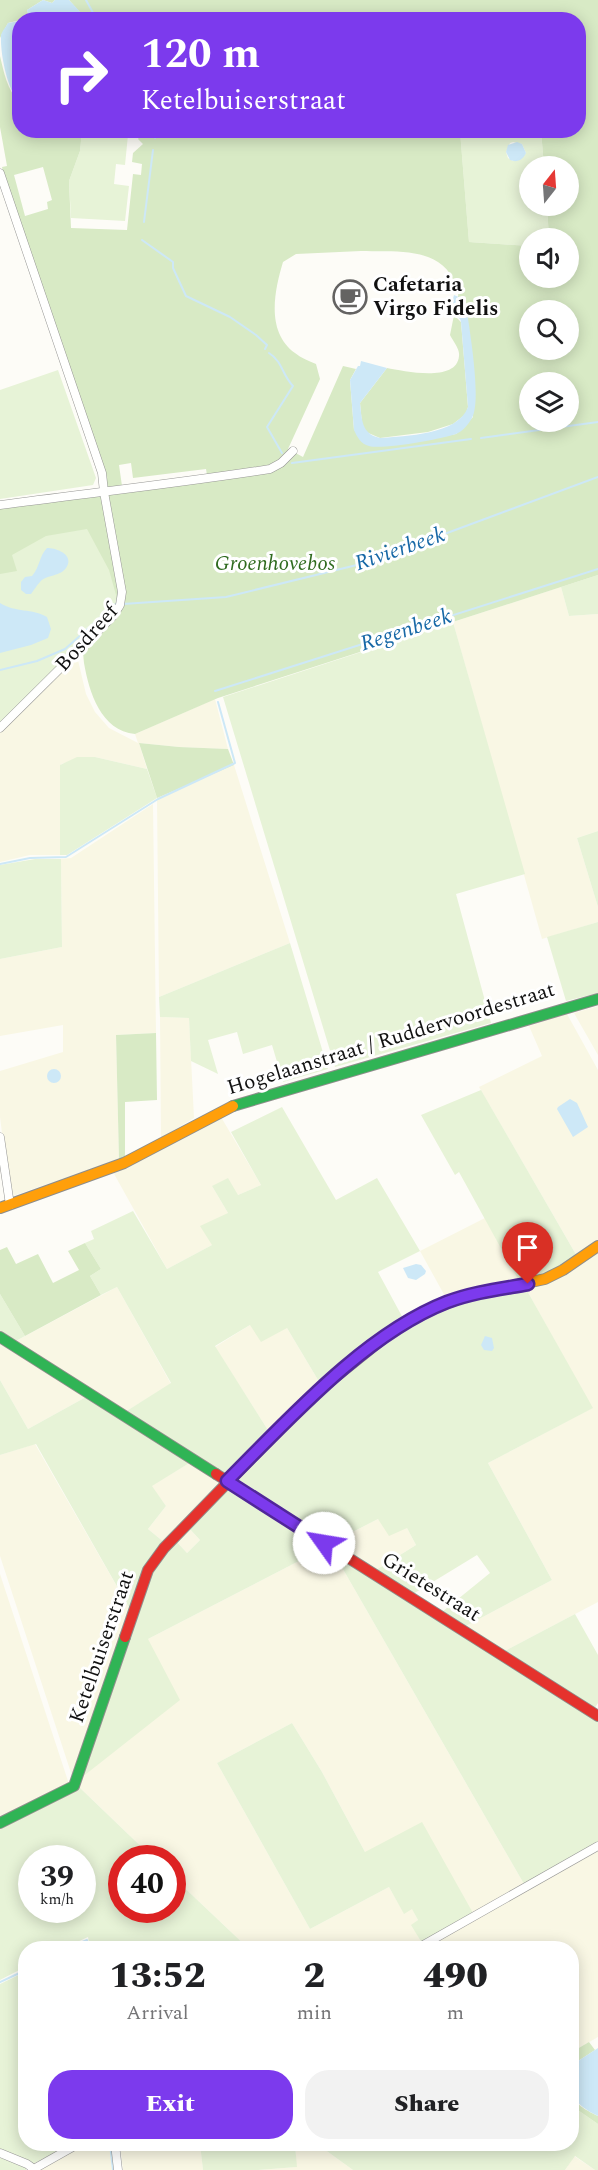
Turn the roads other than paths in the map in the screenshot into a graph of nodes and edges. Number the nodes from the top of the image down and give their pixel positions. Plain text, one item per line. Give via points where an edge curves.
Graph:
1 (0, 173) edge
2 (293, 451) dead end
3 (104, 492) junction
4 (0, 505) edge
5 (0, 728) edge
6 (598, 999) edge
7 (0, 1137) edge
8 (5, 1207) edge
9 (598, 1246) edge
10 (0, 1336) edge
11 (227, 1481) junction
12 (598, 1716) edge
13 (0, 1823) edge
14 (598, 1846) edge
15 (430, 1941) edge
16 (66, 2151) edge
17 (116, 2151) edge
18 (0, 2153) edge
19 (33, 2170) edge
20 (118, 2170) edge

1 - 3 street, Bosdreef via 102,472
2 - 3 street via 270,469
3 - 4 street
3 - 5 street, Bosdreef via 122,592 120,605
6 - 8 street, Hogelaanstraat / Ruddervoordestraat via 238,1103 124,1163
7 - 8 street
9 - 11 street, Ketelbuiserstraat via 544,1279 466,1296 428,1310 396,1328 313,1395
10 - 11 street, Grietestraat
11 - 12 street, Grietestraat
11 - 13 street, Ketelbuiserstraat via 148,1570 74,1786
14 - 15 street
16 - 19 street
17 - 20 street
18 - 19 street

